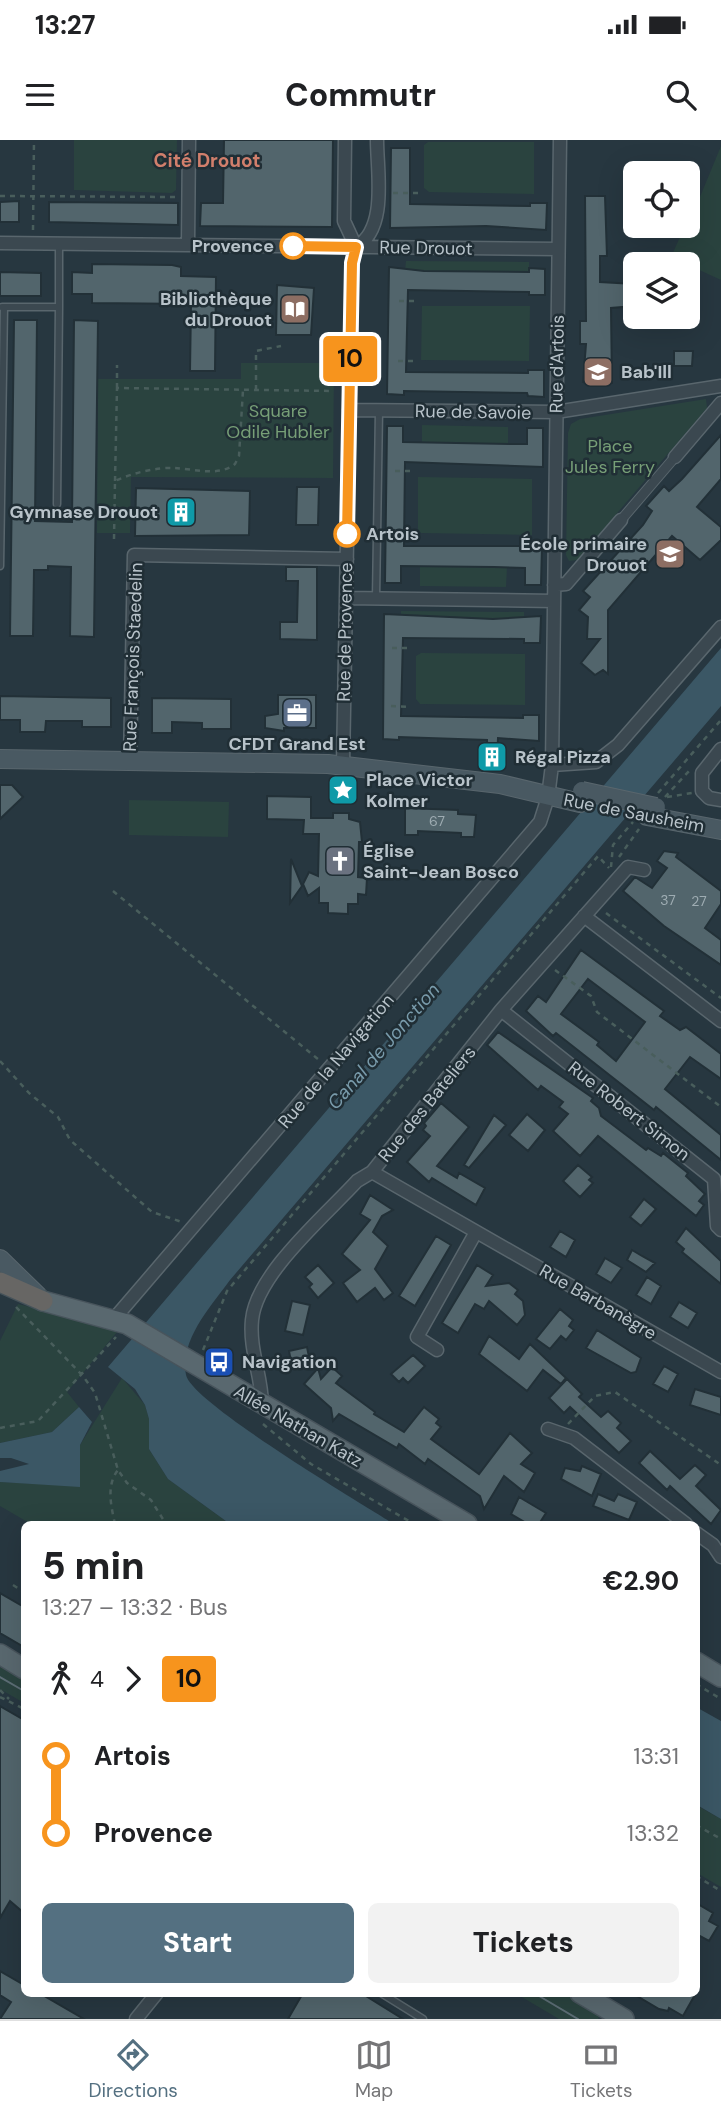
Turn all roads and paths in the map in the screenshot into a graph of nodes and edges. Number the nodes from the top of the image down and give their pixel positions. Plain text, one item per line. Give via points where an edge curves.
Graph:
1 (34, 140) edge
2 (189, 140) edge
3 (345, 140) edge
4 (377, 140) edge
5 (560, 140) edge
6 (399, 193) dead end
7 (418, 193) dead end
8 (0, 196) edge
9 (33, 196) junction
10 (181, 197) dead end
11 (33, 233) dead end
12 (0, 243) edge
13 (60, 244) junction
14 (188, 244) junction
15 (356, 247) junction
16 (558, 249) junction
17 (399, 301) dead end
18 (414, 301) dead end
19 (2, 307) edge
20 (59, 307) junction
21 (281, 346) dead end
22 (398, 361) dead end
23 (414, 361) dead end
24 (117, 365) dead end
25 (721, 386) edge
26 (117, 388) junction
27 (243, 390) junction
28 (256, 390) junction
29 (334, 391) dead end
30 (721, 403) edge
31 (349, 410) junction
32 (379, 410) junction
33 (556, 412) junction
34 (676, 457) joint
35 (395, 471) dead end
36 (413, 471) dead end
37 (116, 481) junction
38 (57, 503) dead end
39 (621, 520) joint
40 (394, 538) dead end
41 (412, 538) dead end
42 (114, 540) dead end
43 (346, 558) junction
44 (0, 566) edge
45 (554, 585) junction
46 (346, 598) junction
47 (376, 598) junction
48 (554, 601) junction
49 (721, 627) edge
50 (392, 648) dead end
51 (410, 648) dead end
52 (391, 706) dead end
53 (410, 707) dead end
54 (721, 720) edge
55 (721, 750) edge
56 (0, 759) edge
57 (130, 761) junction
58 (709, 764) junction
59 (343, 765) junction
60 (552, 765) junction
61 (549, 791) junction
62 (698, 791) junction
63 (721, 800) edge
64 (653, 808) junction
65 (721, 821) edge
66 (721, 830) edge
67 (622, 850) dead end
68 (644, 870) dead end
69 (113, 891) dead end
70 (595, 904) junction
71 (584, 916) junction
72 (565, 977) dead end
73 (721, 998) edge
74 (501, 1010) junction
75 (721, 1021) edge
76 (0, 1061) edge
77 (330, 1069) junction
78 (721, 1107) edge
79 (372, 1172) junction
80 (721, 1230) edge
81 (192, 1231) junction
82 (476, 1232) junction
83 (0, 1259) edge
84 (0, 1282) edge
85 (43, 1301) junction
86 (15, 1307) dead end
87 (122, 1325) junction
88 (437, 1350) dead end
89 (197, 1367) junction
90 (721, 1372) edge
91 (83, 1376) junction
92 (262, 1405) junction
93 (0, 1428) edge
94 (554, 1431) joint
95 (721, 1465) edge
96 (118, 1470) junction
97 (115, 1521) edge
98 (164, 1521) edge
99 (409, 1521) edge
100 (462, 1521) edge
101 (682, 1521) edge
102 (700, 1534) edge
103 (717, 1543) edge
104 (721, 1557) edge
105 (13, 1585) dead end
106 (21, 1590) edge
107 (0, 1654) edge
108 (700, 1664) edge
109 (21, 1667) edge
110 (721, 1677) edge
111 (700, 1687) edge
112 (0, 1690) edge
113 (0, 1698) edge
114 (721, 1699) edge
115 (11, 1701) junction
116 (21, 1707) edge
117 (700, 1827) edge
118 (721, 1839) edge
119 (700, 1878) edge
120 (721, 1891) edge
121 (154, 1997) edge
122 (387, 1997) edge
123 (587, 1997) edge
124 (136, 2019) edge
125 (423, 2019) edge
126 (624, 2019) edge

1 - 9 path
2 - 14 street
3 - 15 street, Rue de Provence via 344,221
4 - 15 street, Rue de Provence via 376,221 365,242
5 - 16 street, Rue d'Artois
6 - 7 path
8 - 9 path
9 - 10 path
9 - 11 path
12 - 13 street, Rue Drouot
13 - 14 street, Rue Drouot
13 - 20 lane
14 - 15 street, Rue Drouot
15 - 16 street, Rue Drouot
15 - 31 street, Rue de Provence
16 - 33 street, Rue d'Artois
17 - 18 path
19 - 20 lane
19 - 44 lane
20 - 38 lane
21 - 28 path via 256,351
22 - 23 path
24 - 26 path
25 - 33 street, Rue de Savoie
26 - 27 path
26 - 37 path
27 - 28 path
27 - 37 path via 239,456 231,467 133,472
28 - 29 path
30 - 34 street
31 - 32 street, Rue de Savoie
31 - 43 street, Rue de Provence
32 - 33 street, Rue de Savoie
32 - 47 lane
33 - 45 street, Rue d'Artois
34 - 39 street
35 - 36 path
37 - 42 path
39 - 45 street via 566,584
40 - 41 path
43 - 46 street, Rue de Provence
43 - 57 street, Rue François Staedelin via 134,555
45 - 48 street, Rue d'Artois
46 - 47 street
46 - 59 street, Rue de Provence
47 - 48 street
48 - 60 street, Rue d'Artois
49 - 60 street via 618,745 596,762
50 - 51 path
52 - 53 path
54 - 64 path
55 - 58 street
56 - 57 main road
57 - 59 main road
58 - 62 street
58 - 64 path via 698,761
59 - 61 main road, Rue de Sausheim
60 - 61 street, Rue d'Artois
61 - 64 main road, Rue de Sausheim
61 - 77 street, Rue de la Navigation via 540,822
62 - 63 street, Rue de Sausheim
62 - 64 path
64 - 65 main road, Rue de Sausheim
64 - 66 main road, Rue de Sausheim
64 - 67 path
64 - 89 path via 612,845 610,869 598,856 227,1291
68 - 70 street, Rue des Bateliers via 628,867
69 - 77 path
70 - 71 street, Rue des Bateliers
70 - 73 path
71 - 74 street, Rue des Bateliers
71 - 75 street
72 - 78 path via 590,996 597,1012
74 - 79 street, Rue des Bateliers
74 - 80 street, Rue Robert Simon via 714,1179
76 - 81 path via 58,1117 70,1140 152,1212 176,1218
77 - 81 street, Rue de la Navigation
79 - 82 street, Rue Barbanègre
79 - 92 street, Rue des Bateliers via 357,1181 261,1288 252,1322 252,1348
81 - 87 street, Rue de la Navigation
82 - 88 street via 417,1337
82 - 90 street, Rue Barbanègre
83 - 85 main road
84 - 85 highway
85 - 87 main road, Allée Nathan Katz
86 - 91 path
87 - 89 main road, Allée Nathan Katz
87 - 91 path
89 - 92 main road, Allée Nathan Katz
91 - 93 path via 38,1421
91 - 96 path via 94,1393
92 - 99 path via 260,1422 294,1451
92 - 100 main road, Allée Nathan Katz
94 - 95 path via 599,1393 615,1392
94 - 101 street via 574,1438
96 - 97 path via 110,1490
96 - 98 path via 127,1483 151,1500
102 - 103 street
103 - 104 street
105 - 106 path
107 - 109 main road
108 - 110 main road
111 - 114 path
112 - 115 path
113 - 115 path
115 - 116 path
117 - 118 path
119 - 120 path
121 - 124 street
122 - 125 lane
123 - 126 main road

